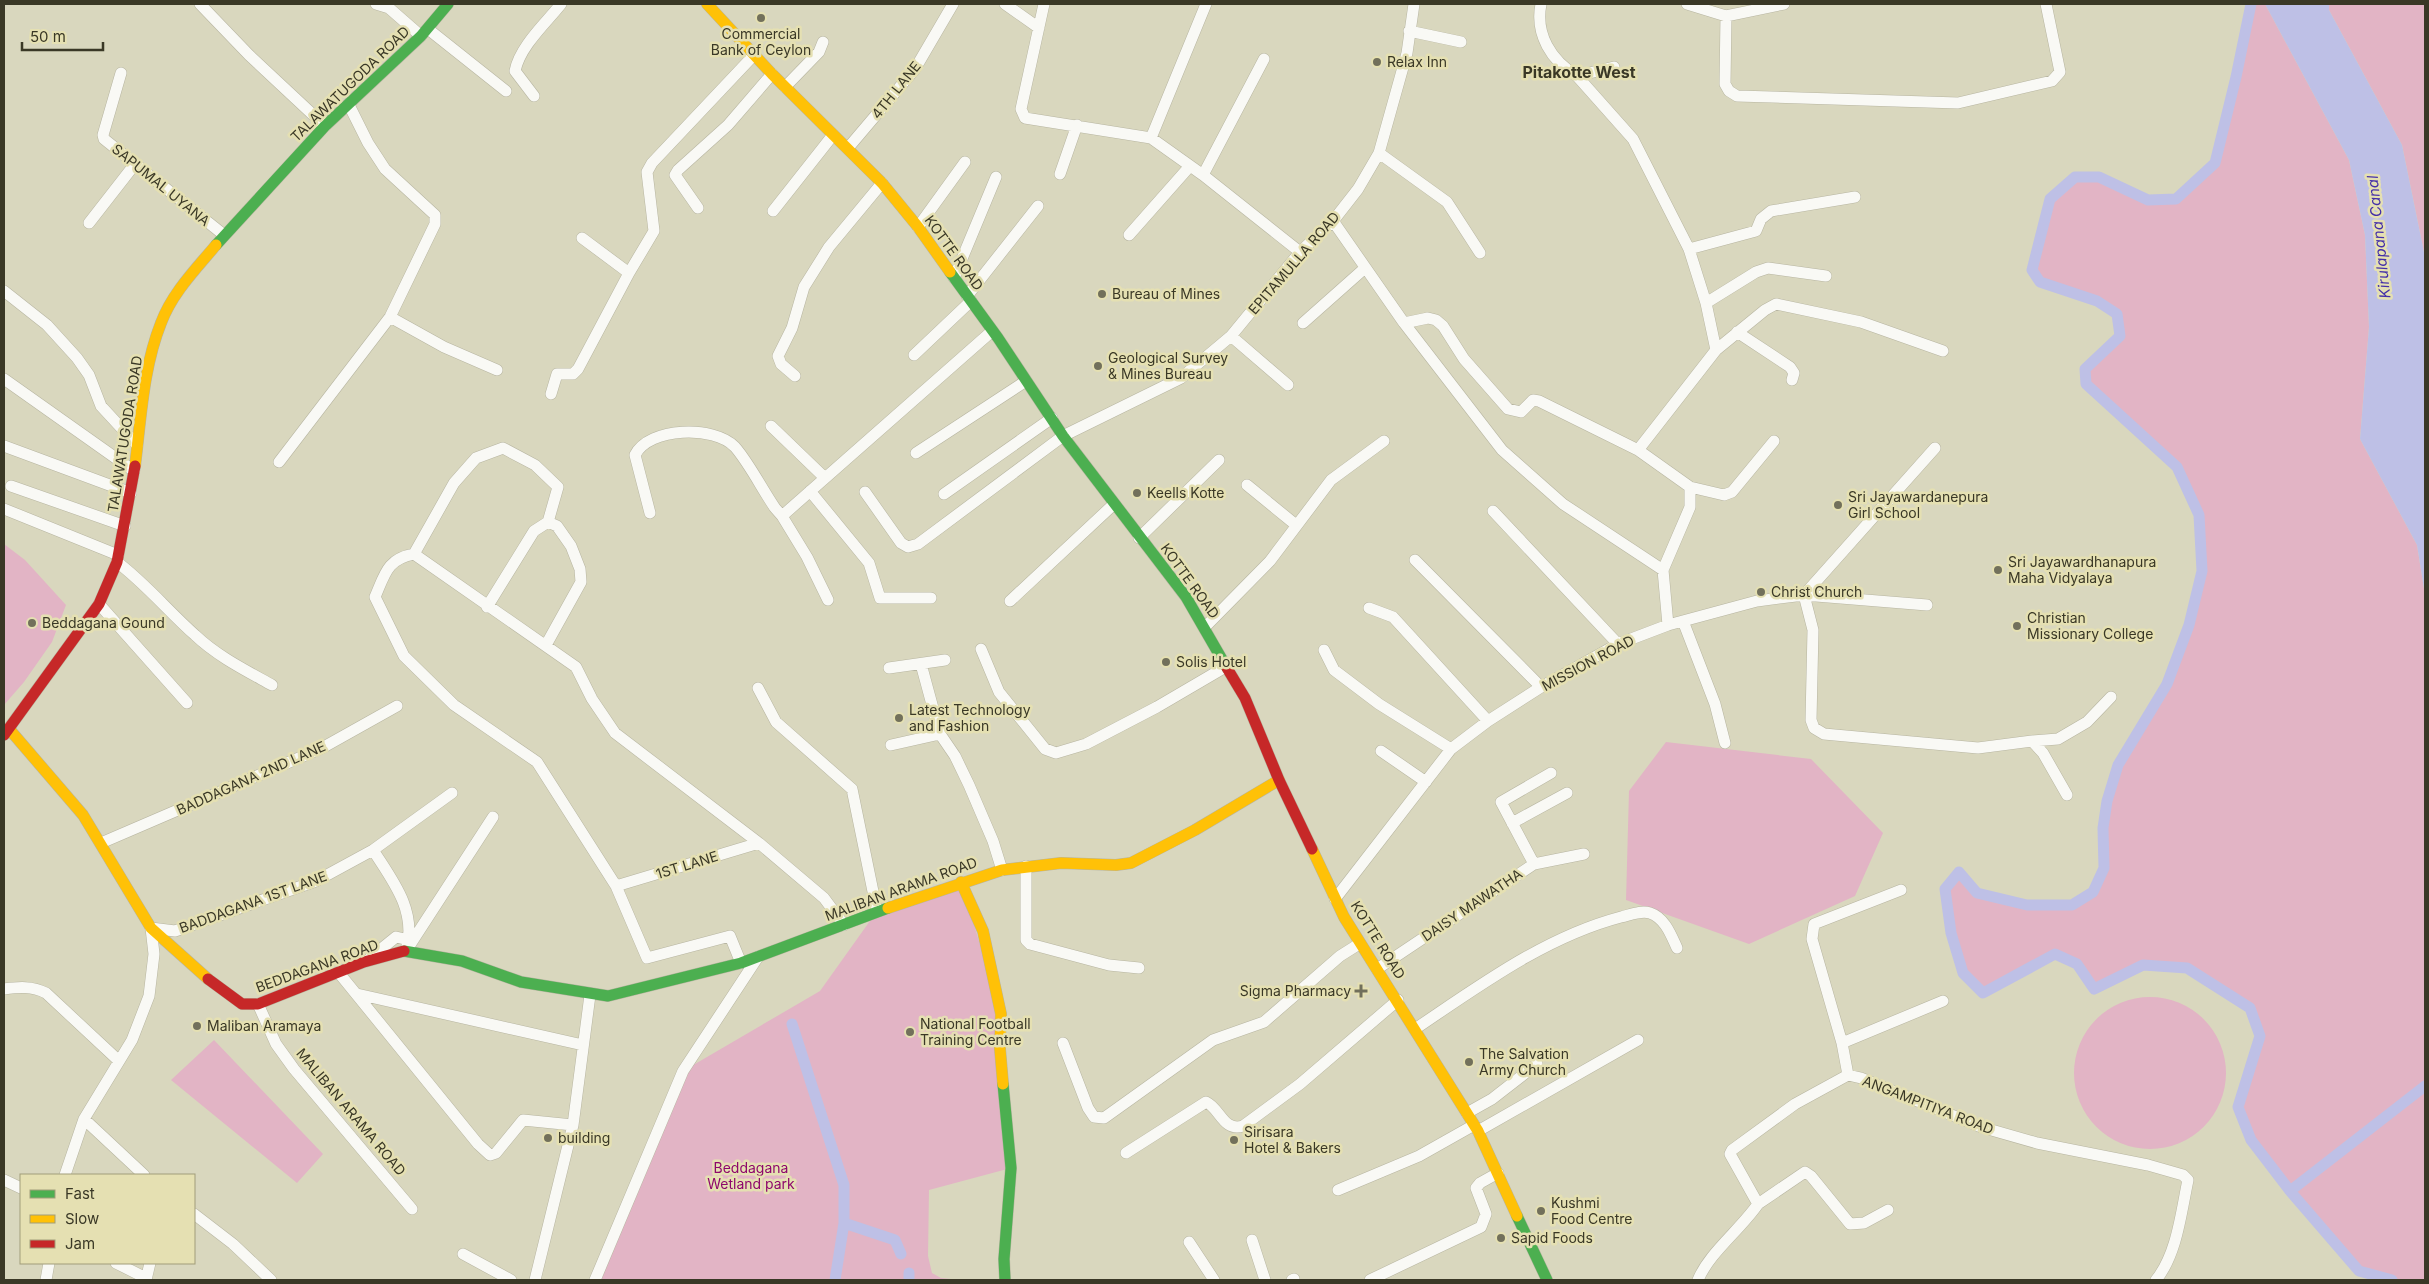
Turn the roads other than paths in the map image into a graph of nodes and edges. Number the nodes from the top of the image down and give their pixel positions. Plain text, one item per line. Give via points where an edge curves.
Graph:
1 (200, 4) edge
2 (376, 4) edge
3 (448, 4) edge
4 (561, 4) edge
5 (706, 4) edge
6 (953, 4) edge
7 (1005, 4) edge
8 (1044, 4) edge
9 (1206, 4) edge
10 (1414, 4) edge
11 (1541, 4) edge
12 (1687, 4) edge
13 (1784, 4) edge
14 (2046, 4) edge
15 (1726, 16) junction
16 (1039, 28) junction
17 (1409, 31) junction
18 (425, 33) junction
19 (823, 42) dead end
20 (1461, 42) dead end
21 (754, 55) junction
22 (1264, 59) dead end
23 (1614, 67) dead end
24 (121, 73) dead end
25 (772, 74) junction
26 (1577, 76) junction
27 (785, 87) junction
28 (506, 91) dead end
29 (534, 96) dead end
30 (349, 106) junction
31 (1077, 125) junction
32 (325, 126) junction
33 (833, 135) junction
34 (1151, 138) junction
35 (848, 148) junction
36 (1379, 153) junction
37 (964, 162) dead end
38 (135, 164) junction
39 (1190, 166) junction
40 (1060, 174) dead end
41 (1203, 174) junction
42 (996, 177) dead end
43 (882, 183) junction
44 (1855, 197) dead end
45 (1038, 206) dead end
46 (698, 208) dead end
47 (773, 211) dead end
48 (1333, 221) junction
49 (89, 223) dead end
50 (918, 227) junction
51 (224, 235) junction
52 (1129, 235) dead end
53 (582, 238) dead end
54 (1688, 249) junction
55 (1300, 252) junction
56 (1480, 253) dead end
57 (1364, 268) junction
58 (629, 273) junction
59 (1826, 276) dead end
60 (954, 278) junction
61 (4, 291) edge
62 (969, 298) junction
63 (1706, 304) junction
64 (390, 316) junction
65 (1404, 322) junction
66 (1303, 323) dead end
67 (991, 332) junction
68 (1737, 332) junction
69 (1231, 336) junction
70 (1716, 350) junction
71 (1943, 351) dead end
72 (914, 355) dead end
73 (497, 370) dead end
74 (795, 376) dead end
75 (4, 379) edge
76 (1792, 380) dead end
77 (1026, 381) junction
78 (1288, 385) dead end
79 (551, 394) dead end
80 (1052, 418) junction
81 (771, 426) dead end
82 (1063, 436) junction
83 (1384, 441) dead end
84 (1774, 441) dead end
85 (137, 445) junction
86 (4, 446) edge
87 (1935, 448) dead end
88 (1638, 450) junction
89 (916, 453) dead end
90 (1219, 460) dead end
91 (279, 462) dead end
92 (134, 471) junction
93 (825, 478) junction
94 (1247, 485) dead end
95 (11, 486) dead end
96 (1690, 487) junction
97 (810, 491) junction
98 (865, 492) dead end
99 (131, 493) junction
100 (944, 494) dead end
101 (1114, 504) junction
102 (4, 509) edge
103 (1494, 511) dead end
104 (650, 513) dead end
105 (782, 516) junction
106 (548, 522) junction
107 (1296, 525) junction
108 (125, 526) junction
109 (1138, 538) junction
110 (414, 554) junction
111 (117, 558) junction
112 (1415, 560) dead end
113 (1663, 570) junction
114 (1804, 596) junction
115 (931, 598) dead end
116 (828, 600) dead end
117 (1010, 600) dead end
118 (99, 604) junction
119 (1928, 605) dead end
120 (487, 607) junction
121 (1369, 608) dead end
122 (1683, 621) junction
123 (1668, 625) junction
124 (1205, 626) junction
125 (1618, 644) junction
126 (546, 645) junction
127 (981, 649) dead end
128 (1324, 650) dead end
129 (945, 660) dead end
130 (921, 664) junction
131 (1227, 666) junction
132 (890, 668) dead end
133 (272, 685) dead end
134 (1540, 687) junction
135 (758, 688) dead end
136 (2111, 697) dead end
137 (187, 703) dead end
138 (397, 706) dead end
139 (1488, 721) junction
140 (7, 732) edge
141 (940, 734) junction
142 (2032, 741) junction
143 (1725, 743) dead end
144 (891, 745) dead end
145 (1451, 749) junction
146 (1381, 751) dead end
147 (1550, 774) dead end
148 (1279, 780) junction
149 (1426, 782) junction
150 (452, 793) dead end
151 (1567, 793) dead end
152 (2067, 795) dead end
153 (493, 817) dead end
154 (1512, 823) junction
155 (101, 843) junction
156 (759, 843) junction
157 (373, 850) junction
158 (1584, 854) dead end
159 (1534, 864) junction
160 (1026, 866) junction
161 (1002, 870) junction
162 (961, 882) junction
163 (616, 886) junction
164 (1901, 890) dead end
165 (1335, 899) junction
166 (877, 911) junction
167 (844, 925) junction
168 (151, 928) junction
169 (1358, 944) junction
170 (407, 946) junction
171 (1677, 948) dead end
172 (758, 957) junction
173 (364, 962) junction
174 (741, 963) junction
175 (1139, 968) dead end
176 (1376, 969) junction
177 (339, 973) junction
178 (521, 982) joint
179 (4, 989) edge
180 (357, 994) junction
181 (590, 995) junction
182 (1398, 1000) junction
183 (1943, 1001) dead end
184 (258, 1004) junction
185 (1414, 1029) junction
186 (1638, 1040) dead end
187 (1064, 1043) dead end
188 (1842, 1043) junction
189 (583, 1045) junction
190 (119, 1061) junction
191 (1537, 1064) dead end
192 (1848, 1075) junction
193 (1467, 1113) junction
194 (84, 1119) junction
195 (573, 1125) junction
196 (1476, 1128) junction
197 (1126, 1153) dead end
198 (1498, 1173) junction
199 (64, 1174) edge
200 (143, 1174) edge
201 (4, 1180) edge
202 (20, 1188) edge
203 (1338, 1190) dead end
204 (1758, 1204) junction
205 (412, 1209) dead end
206 (1888, 1210) dead end
207 (195, 1215) edge
208 (1252, 1240) dead end
209 (1189, 1242) dead end
210 (462, 1254) dead end
211 (49, 1264) edge
212 (118, 1264) edge
213 (150, 1264) edge
214 (2163, 1275) edge
215 (146, 1279) edge
216 (46, 1280) edge
217 (271, 1280) edge
218 (511, 1280) edge
219 (534, 1280) edge
220 (595, 1280) edge
221 (1005, 1280) edge
222 (1214, 1280) edge
223 (1265, 1280) edge
224 (1370, 1280) edge
225 (1547, 1280) edge
226 (1698, 1280) edge
227 (2156, 1280) edge

1 - 32 street
2 - 18 street via 389,8
3 - 18 main road, TALAWATUGODA ROAD
4 - 29 street via 517,63 515,71
5 - 21 main road, KOTTE ROAD
6 - 35 street, 4TH LANE via 915,69
7 - 16 street
8 - 16 street
9 - 34 street
10 - 17 street, EPITAMULLA ROAD
11 - 26 street via 1541,33 1549,51
12 - 15 street
13 - 15 street
14 - 15 street via 2060,72 2056,77 2052,81 1958,103 1737,96 1725,84
16 - 31 street via 1021,109 1025,118
17 - 20 street
17 - 36 street, EPITAMULLA ROAD
18 - 28 street
18 - 30 main road, TALAWATUGODA ROAD
19 - 27 street via 820,52
21 - 25 main road, KOTTE ROAD
21 - 58 street via 652,163 647,172 654,231
22 - 41 street
23 - 26 street
24 - 38 street, SAPUMAL UYANA via 103,135 107,142
25 - 27 main road, KOTTE ROAD
25 - 46 street via 728,125 675,175
26 - 54 street via 1633,139
27 - 33 main road, KOTTE ROAD
30 - 32 main road, TALAWATUGODA ROAD
30 - 64 street via 385,169 435,215 435,224
31 - 34 street
31 - 40 street
32 - 51 main road, TALAWATUGODA ROAD
33 - 35 main road, KOTTE ROAD
33 - 47 street
34 - 39 street
35 - 43 main road, KOTTE ROAD
36 - 48 street, EPITAMULLA ROAD via 1358,189
36 - 56 street via 1447,202
37 - 50 street
38 - 49 street
38 - 51 street, SAPUMAL UYANA
39 - 41 street
39 - 52 street
41 - 55 street
42 - 60 street
43 - 50 main road, KOTTE ROAD
43 - 74 street via 829,246 804,286 792,328 778,356 781,364
44 - 54 street via 1771,211 1756,231
45 - 62 street
48 - 55 street, EPITAMULLA ROAD
48 - 57 street
50 - 60 main road, KOTTE ROAD
51 - 85 main road, TALAWATUGODA ROAD via 182,286 161,322 148,371
53 - 58 street
54 - 63 street
55 - 69 street, EPITAMULLA ROAD
57 - 65 street
57 - 66 street
58 - 79 street via 578,369 573,374 557,374
59 - 63 street via 1768,268 1756,272
60 - 62 main road, KOTTE ROAD
61 - 85 street via 47,325 77,358 89,375 101,406
62 - 67 main road, KOTTE ROAD
62 - 72 street
63 - 70 street
64 - 73 street via 444,347
64 - 91 street
65 - 88 street via 1436,320 1464,359 1508,409 1520,412 1532,400 1539,401
65 - 113 street via 1502,450 1563,504
67 - 77 main road, KOTTE ROAD
67 - 93 street
68 - 70 street
68 - 71 street via 1776,304 1860,322
68 - 76 street via 1790,367 1794,373
69 - 78 street
69 - 82 street, EPITAMULLA ROAD via 1181,378
70 - 88 street
75 - 92 street
77 - 80 main road, KOTTE ROAD
77 - 89 street
80 - 82 main road, KOTTE ROAD
80 - 100 street
81 - 93 street
82 - 98 street, EPITAMULLA ROAD via 918,544 908,547 901,543
82 - 101 main road, KOTTE ROAD
83 - 107 street via 1331,480
84 - 96 street via 1732,492 1724,495
85 - 92 main road, TALAWATUGODA ROAD
86 - 99 street
87 - 114 street
88 - 96 street
90 - 109 street
92 - 99 main road, TALAWATUGODA ROAD
93 - 97 street
94 - 107 street
95 - 108 street
96 - 113 street via 1690,507
97 - 105 street
97 - 115 street via 869,563 880,598
99 - 108 main road, TALAWATUGODA ROAD
101 - 109 main road, KOTTE ROAD
101 - 117 street
102 - 111 street
103 - 125 street
104 - 105 street via 635,455 646,442 681,430 717,437 734,446
105 - 116 street
106 - 110 street via 558,487 535,465 503,448 476,458 454,483
106 - 120 street via 534,531
106 - 126 street via 557,526 571,546 580,569 581,582
107 - 124 street via 1270,561
108 - 111 main road, TALAWATUGODA ROAD
109 - 124 main road, KOTTE ROAD
110 - 120 street
110 - 163 street via 401,556 389,565 375,598 404,656 454,705 537,762
111 - 118 main road, TALAWATUGODA ROAD
111 - 133 street via 195,636 232,664
112 - 134 street
113 - 123 street
114 - 119 street, MISSION ROAD
114 - 122 street, MISSION ROAD via 1757,601
114 - 142 street via 1813,630 1811,720 1814,728 1824,734 1978,748
118 - 137 street
118 - 140 main road, TALAWATUGODA ROAD
120 - 126 street
121 - 139 street via 1393,617
122 - 123 street, MISSION ROAD
122 - 143 street via 1715,704
123 - 125 street, MISSION ROAD
124 - 131 main road, KOTTE ROAD
125 - 134 street, MISSION ROAD
126 - 156 street via 576,667 592,699 615,733
127 - 131 street via 1000,692 1045,749 1056,753 1095,739 1158,707
128 - 145 street via 1334,670 1379,704
129 - 130 street
130 - 132 street
130 - 141 street
131 - 148 main road, KOTTE ROAD via 1245,698
134 - 139 street, MISSION ROAD
135 - 166 street via 776,722 852,789
136 - 142 street via 2087,722 2058,739
138 - 155 street, BADDAGANA 2ND LANE via 322,748
139 - 145 street, MISSION ROAD
140 - 155 main road, BEDDAGANA ROAD via 83,815
141 - 144 street
141 - 161 street via 969,786
142 - 152 street
145 - 149 street, MISSION ROAD
146 - 149 street
147 - 154 street, DAISY MAWATHA via 1501,802
148 - 160 main road, MALIBAN ARAMA ROAD via 1196,830 1131,863 1116,866 1061,863
148 - 165 main road, KOTTE ROAD
149 - 165 street, MISSION ROAD
150 - 157 street, BADDAGANA 1ST LANE
151 - 154 street
153 - 170 street
154 - 159 street, DAISY MAWATHA
155 - 168 main road, BEDDAGANA ROAD
156 - 163 street, 1ST LANE
156 - 167 street via 824,898
157 - 168 street, BADDAGANA 1ST LANE via 316,882 175,931
157 - 170 street via 403,899 409,915
158 - 159 street
159 - 176 street, DAISY MAWATHA
160 - 161 main road, MALIBAN ARAMA ROAD
160 - 175 street via 1026,940 1030,944 1110,965
161 - 162 main road, MALIBAN ARAMA ROAD
162 - 166 main road, MALIBAN ARAMA ROAD
162 - 221 main road via 983,931 1002,1014 1000,1049 1011,1168
163 - 174 street via 647,958 730,936
164 - 188 street via 1814,924 1812,939
165 - 169 main road, KOTTE ROAD
166 - 167 main road, MALIBAN ARAMA ROAD
167 - 172 main road, MALIBAN ARAMA ROAD
168 - 184 main road, BEDDAGANA ROAD via 216,988 242,1004
168 - 190 street via 154,954 149,996 132,1040
169 - 176 main road, KOTTE ROAD
169 - 187 street via 1264,1022 1212,1040 1104,1118 1094,1117 1088,1108
170 - 173 main road, BEDDAGANA ROAD
170 - 173 street via 396,937
170 - 178 main road, BEDDAGANA ROAD
171 - 185 street via 1664,922 1652,913 1642,912 1608,920 1505,969
172 - 174 main road, MALIBAN ARAMA ROAD
172 - 220 street via 683,1070
173 - 177 main road, BEDDAGANA ROAD
174 - 181 main road, MALIBAN ARAMA ROAD via 608,996
176 - 182 main road, KOTTE ROAD
177 - 180 street
177 - 184 main road, BEDDAGANA ROAD
178 - 181 main road, MALIBAN ARAMA ROAD
179 - 190 street via 22,987 46,992
180 - 189 street
180 - 195 street via 490,1155 496,1153 523,1120
181 - 189 street
182 - 185 main road, KOTTE ROAD
182 - 197 street via 1300,1084 1243,1126 1230,1126 1206,1102
183 - 188 street
184 - 205 street, MALIBAN ARAMA ROAD via 276,1044 289,1062
185 - 193 main road, KOTTE ROAD
186 - 196 street
188 - 192 street
189 - 195 street
190 - 194 street
191 - 193 street via 1492,1099
192 - 204 street, ANGAMPITIYA ROAD via 1795,1104 1732,1150 1730,1154
192 - 214 street, ANGAMPITIYA ROAD via 1981,1127 2037,1143 2148,1164 2183,1175 2188,1180 2178,1230
193 - 196 main road, KOTTE ROAD
194 - 199 street
194 - 200 street
195 - 219 street
196 - 198 main road, KOTTE ROAD
196 - 203 street
198 - 224 street via 1476,1188 1486,1214 1481,1227
198 - 225 main road, KOTTE ROAD
201 - 202 street
204 - 206 street via 1805,1172 1850,1224 1864,1223
204 - 226 street via 1743,1225 1704,1265
207 - 217 street via 233,1244
208 - 223 street
209 - 222 street
210 - 218 street
211 - 216 street
212 - 215 street
213 - 215 street
214 - 227 street

